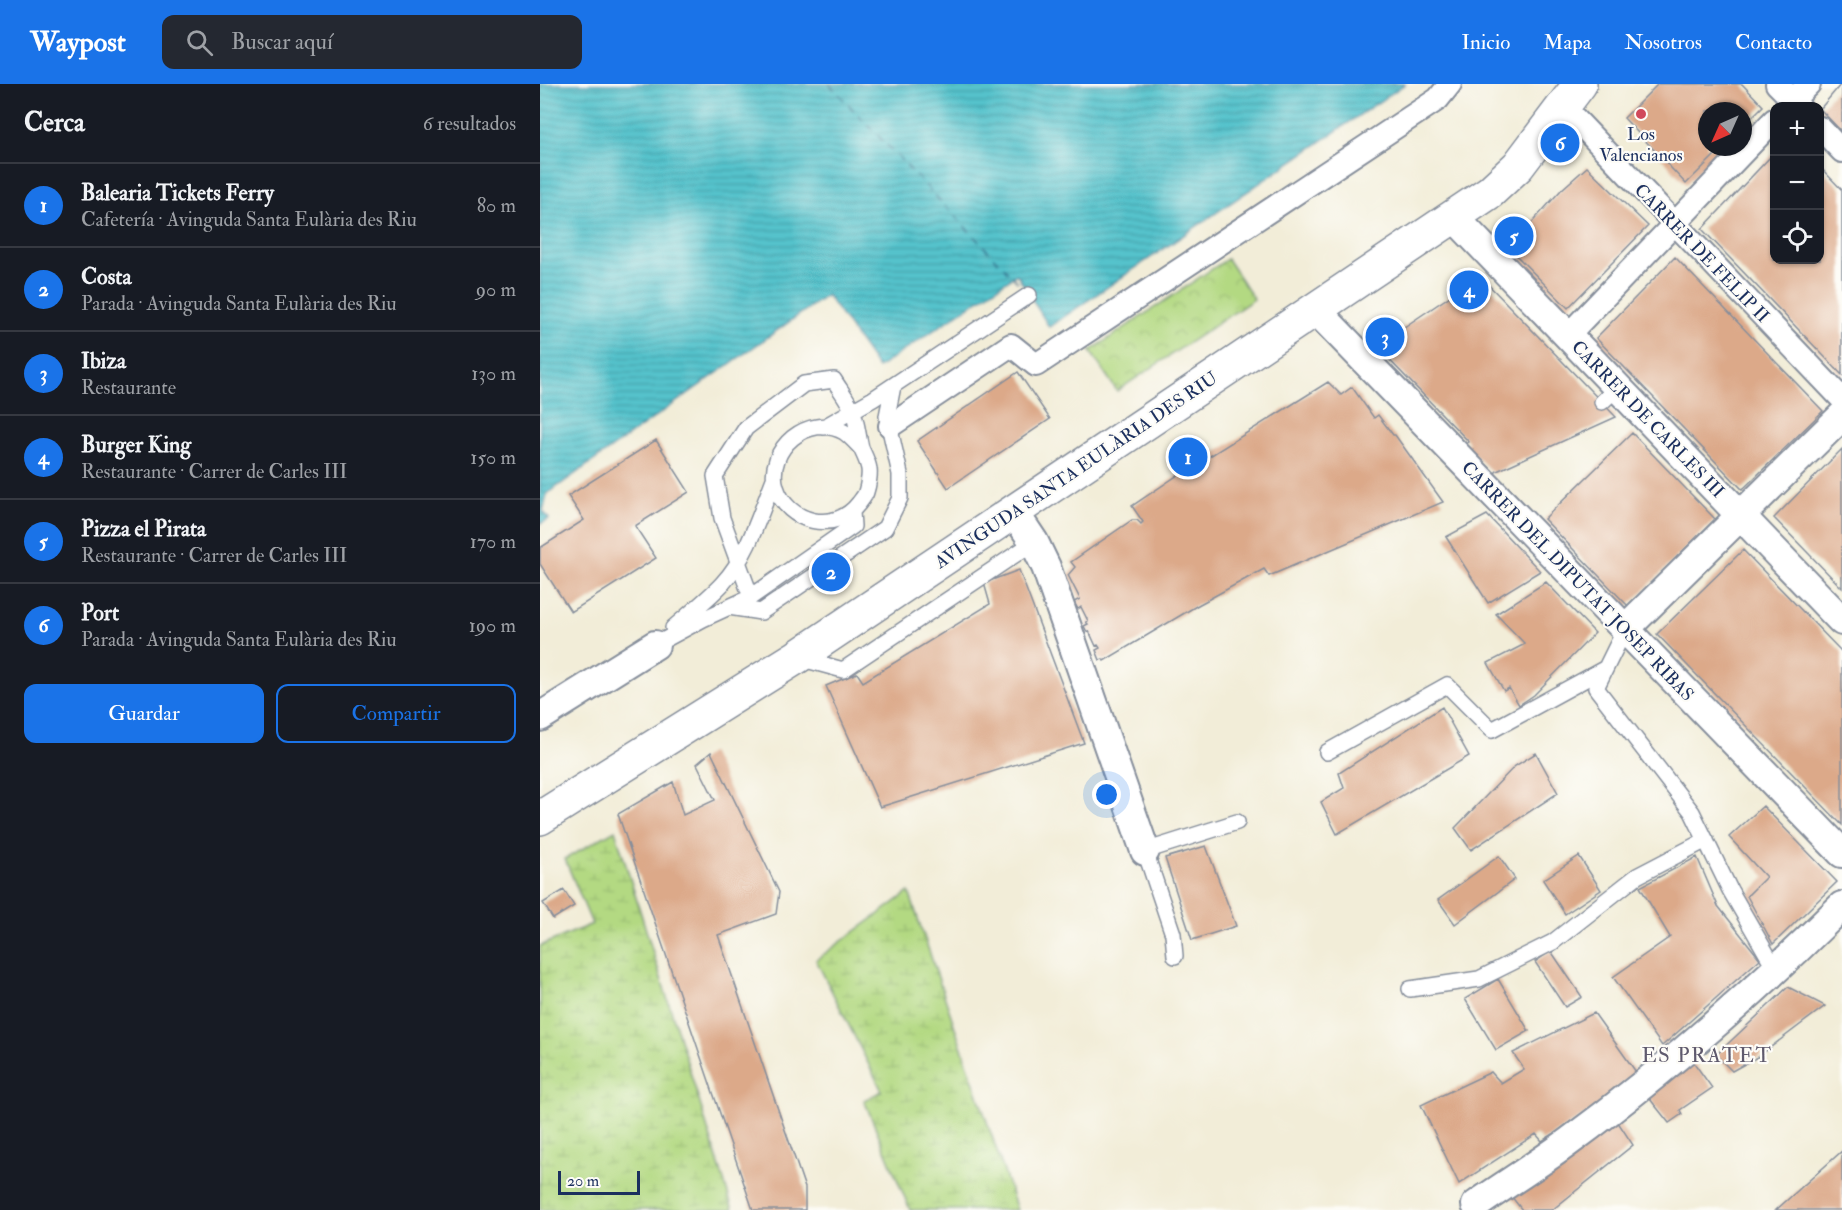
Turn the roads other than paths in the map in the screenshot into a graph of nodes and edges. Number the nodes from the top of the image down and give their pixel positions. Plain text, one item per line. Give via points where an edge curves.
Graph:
1 (1450, 84) edge
2 (1777, 84) edge
3 (1809, 84) edge
4 (1571, 95) edge
5 (1791, 102) edge
6 (1795, 102) edge
7 (1770, 124) edge
8 (1824, 132) edge
9 (1842, 151) edge
10 (1454, 217) junction
11 (1674, 224) junction
12 (1029, 295) dead end
13 (1315, 309) junction
14 (1568, 335) junction
15 (893, 386) junction
16 (1842, 399) edge
17 (853, 411) junction
18 (1842, 416) edge
19 (890, 426) junction
20 (824, 427) junction
21 (861, 448) junction
22 (774, 479) junction
23 (852, 512) junction
24 (1014, 512) junction
25 (1741, 515) junction
26 (1034, 542) junction
27 (738, 560) junction
28 (751, 597) junction
29 (729, 607) junction
30 (1842, 621) edge
31 (1625, 629) junction
32 (655, 645) junction
33 (796, 657) junction
34 (1604, 669) junction
35 (540, 717) edge
36 (1327, 752) dead end
37 (540, 818) edge
38 (1237, 822) dead end
39 (1706, 840) junction
40 (1145, 851) junction
41 (1842, 853) edge
42 (1842, 906) edge
43 (1176, 956) dead end
44 (1776, 970) junction
45 (1410, 989) dead end
46 (1476, 1205) dead end

1 - 19 street via 1438,99 1036,365 1011,345
2 - 5 street
3 - 6 street
4 - 10 street, AVINGUDA SANTA EULÀRIA DES RIU via 1518,166
4 - 11 street, CARRER DE FELIP II
7 - 11 street
8 - 9 street
10 - 13 street, AVINGUDA SANTA EULÀRIA DES RIU
10 - 14 street, CARRER DE CARLES III
11 - 14 street
11 - 16 street, CARRER DE FELIP II
12 - 15 lane
13 - 24 street, AVINGUDA SANTA EULÀRIA DES RIU
13 - 31 street, CARRER DEL DIPUTAT JOSEP RIBAS
14 - 25 street, CARRER DE CARLES III via 1610,394
15 - 17 lane
15 - 19 lane via 887,416
17 - 20 lane
17 - 21 lane
17 - 27 lane via 834,380 804,384 746,428 716,476 722,518
18 - 25 street
19 - 29 lane via 900,474 900,498 885,528 761,612
20 - 21 lane via 844,432
20 - 22 lane via 804,430 787,441 776,459
21 - 23 lane via 870,470 866,493
22 - 23 lane via 789,510 804,519 837,520
22 - 27 lane
23 - 28 lane via 853,526
24 - 26 street
24 - 33 street, AVINGUDA SANTA EULÀRIA DES RIU
25 - 30 street, CARRER DE CARLES III
25 - 31 street
26 - 33 lane via 843,670
26 - 40 street
27 - 28 lane
27 - 32 lane via 723,583
28 - 29 lane
29 - 32 lane
31 - 34 lane
31 - 41 street, CARRER DEL DIPUTAT JOSEP RIBAS
32 - 35 street
33 - 37 street, AVINGUDA SANTA EULÀRIA DES RIU
34 - 36 lane via 1492,730 1447,685
34 - 39 lane via 1596,688 1692,812
38 - 40 lane
39 - 44 lane
39 - 45 lane via 1637,876 1553,942 1479,979
40 - 43 lane via 1173,934
42 - 44 street
44 - 46 street via 1700,1037 1566,1144

